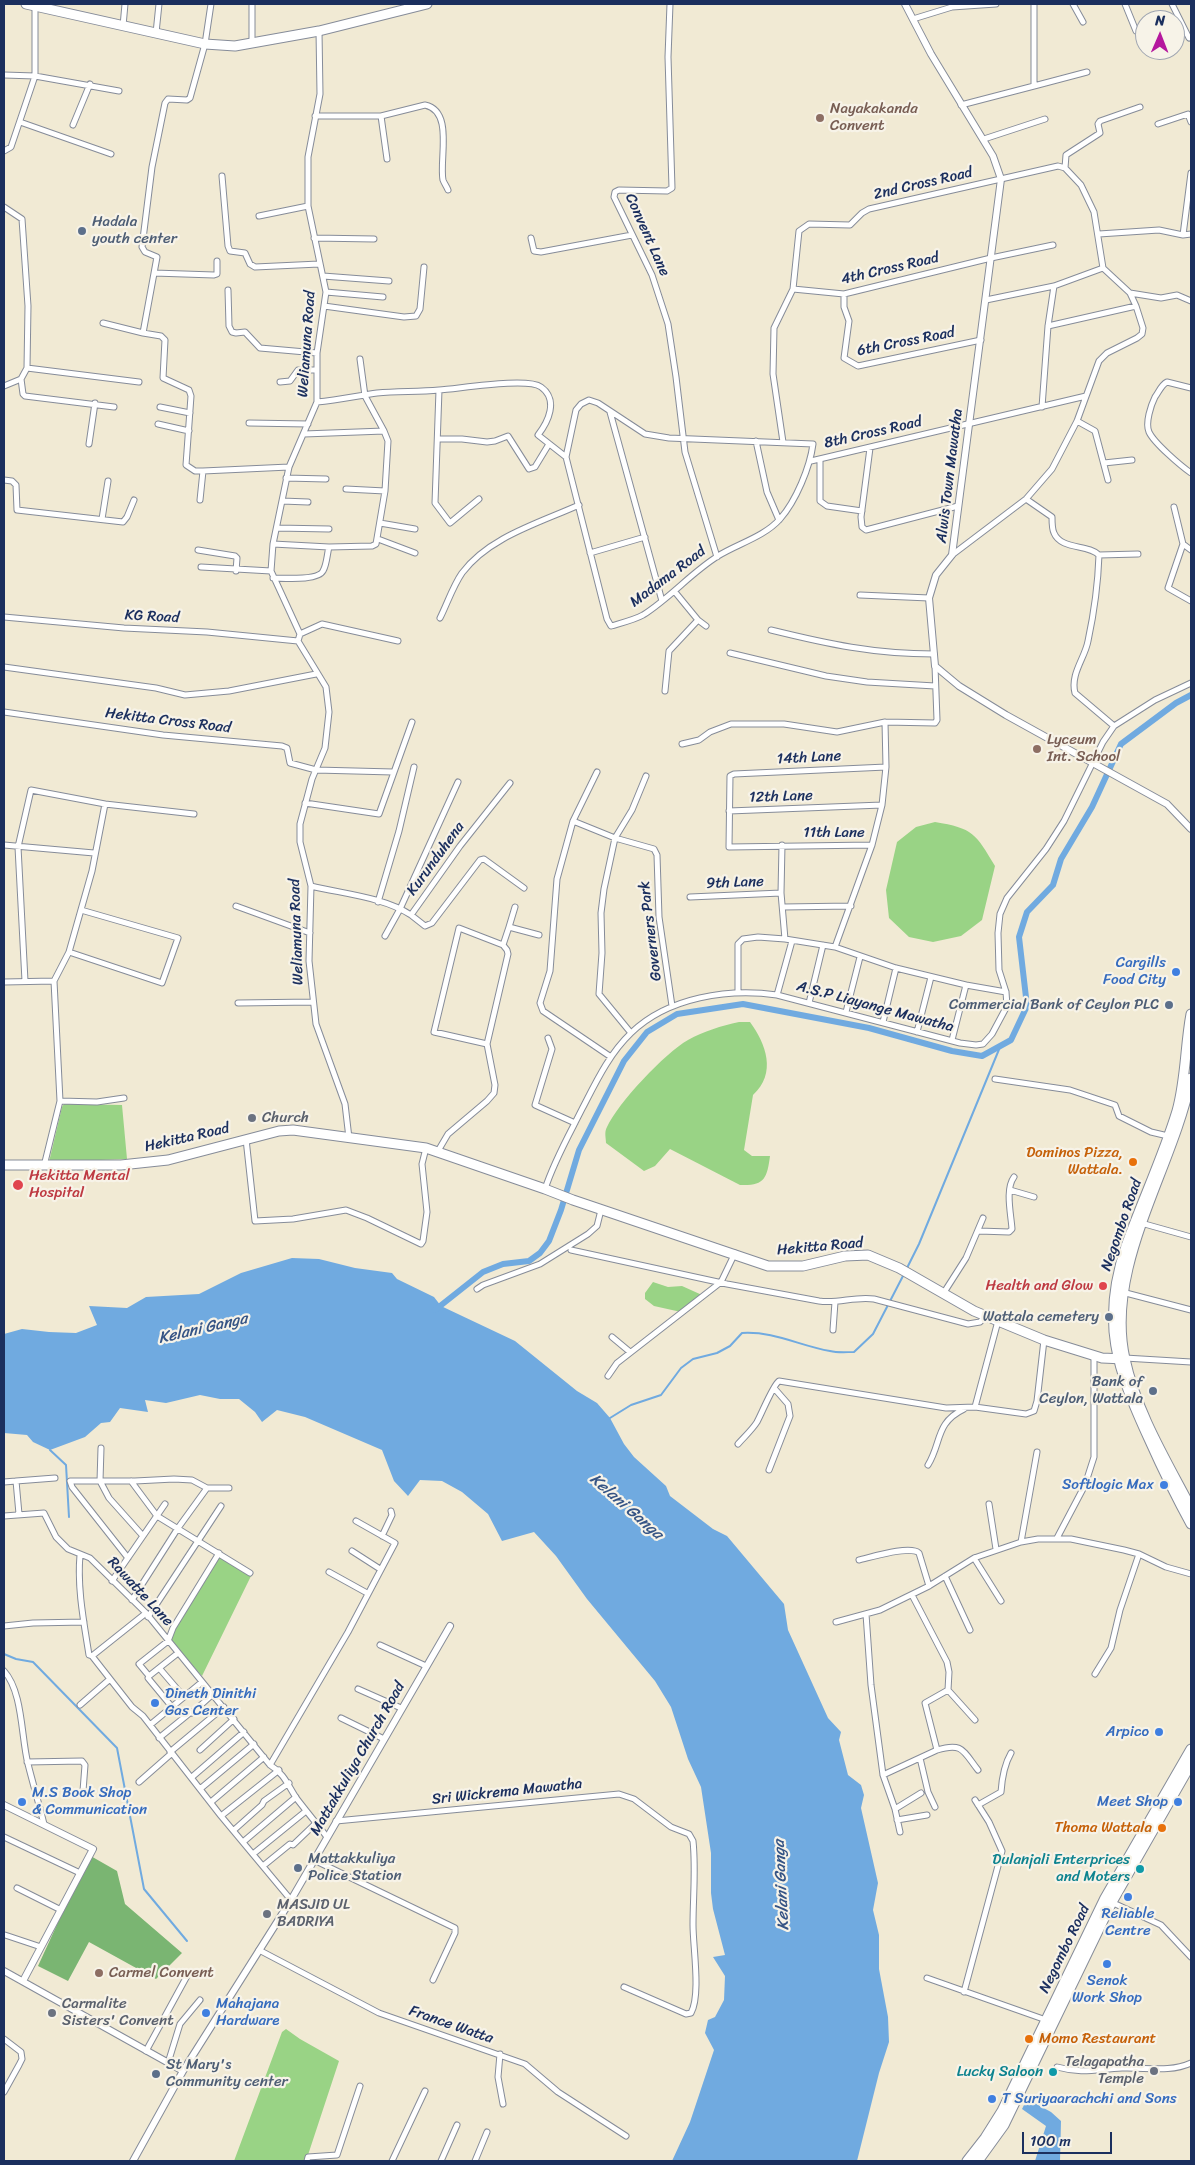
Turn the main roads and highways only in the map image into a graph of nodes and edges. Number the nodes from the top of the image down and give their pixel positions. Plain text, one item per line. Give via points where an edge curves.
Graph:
1 (427, 4) edge
2 (37, 5) edge
3 (1191, 1014) edge
4 (1191, 1078) edge
5 (4, 1165) edge
6 (1139, 1223) junction
7 (1121, 1359) junction
8 (1191, 1508) edge
9 (1191, 1524) edge
10 (1191, 1749) edge
11 (1191, 1764) edge
12 (1108, 1900) junction
13 (967, 2161) edge
14 (978, 2161) edge

1 - 2 main road via 319,31 235,46 204,44
3 - 6 main road, Negombo Road via 1179,1104
4 - 6 main road, Negombo Road via 1181,1120
5 - 7 main road, Hekitta Road via 121,1165 168,1160 246,1138 293,1130 426,1148 768,1266 803,1266 852,1255 868,1255 903,1270 986,1316 1044,1340 1094,1356
6 - 7 main road, Negombo Road via 1119,1291
7 - 8 main road, Negombo Road
7 - 9 main road, Negombo Road via 1138,1414
10 - 12 main road, Negombo Road
11 - 12 main road, Negombo Road
12 - 13 main road, Negombo Road via 998,2118
12 - 14 main road, Negombo Road via 1010,2113

